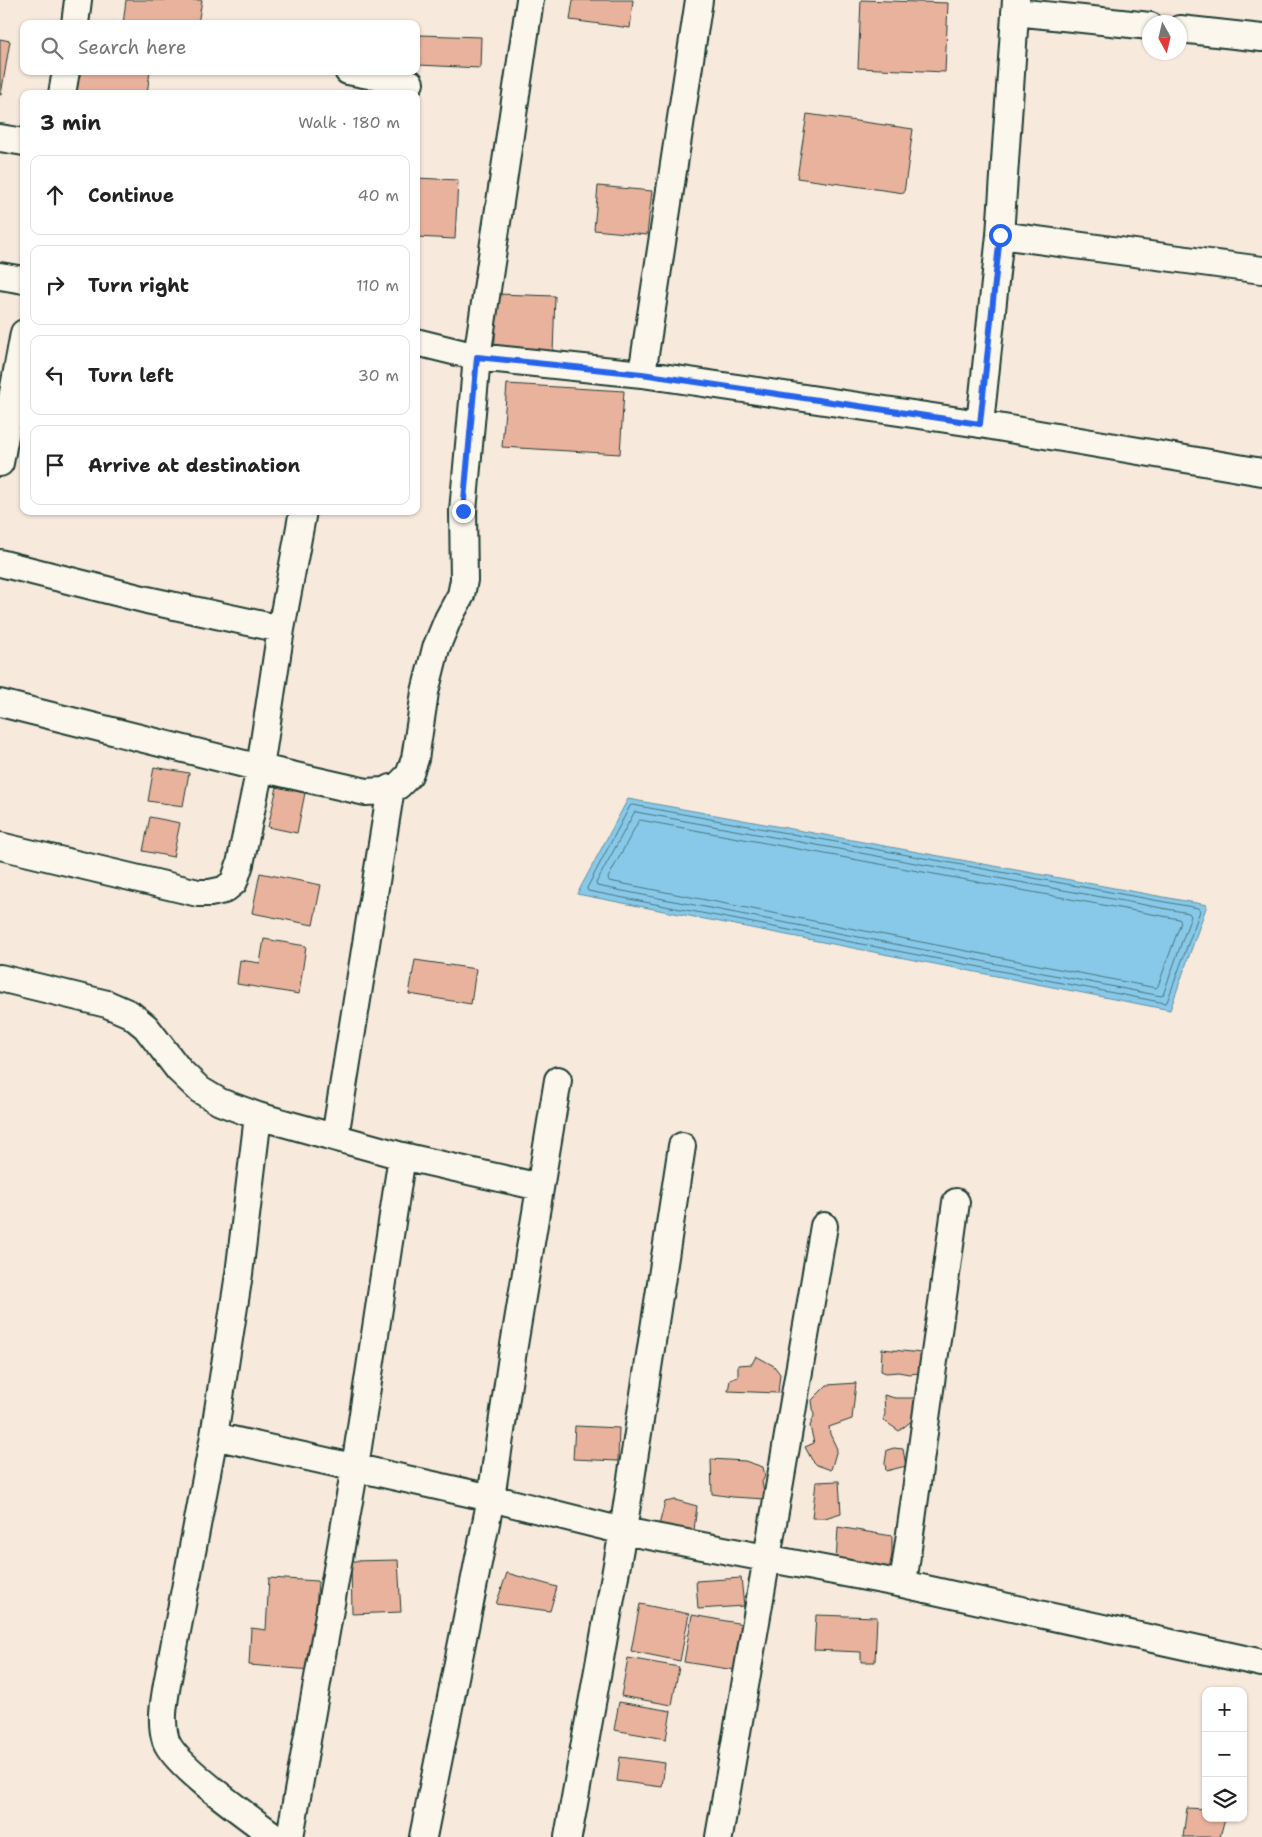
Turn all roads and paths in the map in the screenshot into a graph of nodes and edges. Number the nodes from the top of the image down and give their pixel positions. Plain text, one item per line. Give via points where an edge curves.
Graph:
1 (530, 0) edge
2 (699, 0) edge
3 (1015, 6) edge
4 (1142, 25) edge
5 (1187, 30) edge
6 (1262, 38) edge
7 (65, 75) edge
8 (369, 75) edge
9 (410, 83) dead end
10 (63, 90) edge
11 (0, 138) edge
12 (20, 141) edge
13 (1000, 235) junction
14 (1262, 270) edge
15 (0, 276) edge
16 (20, 279) edge
17 (420, 343) edge
18 (477, 357) junction
19 (20, 360) edge
20 (642, 374) junction
21 (980, 424) junction
22 (10, 428) edge
23 (0, 463) edge
24 (1262, 472) edge
25 (302, 515) edge
26 (0, 564) edge
27 (281, 629) junction
28 (0, 703) edge
29 (260, 768) junction
30 (391, 788) junction
31 (0, 846) edge
32 (0, 978) edge
33 (558, 1080) dead end
34 (258, 1116) junction
35 (335, 1137) junction
36 (682, 1146) dead end
37 (402, 1156) junction
38 (540, 1187) junction
39 (956, 1202) dead end
40 (824, 1226) dead end
41 (214, 1436) junction
42 (355, 1468) junction
43 (491, 1498) junction
44 (623, 1531) junction
45 (766, 1557) junction
46 (903, 1584) junction
47 (1262, 1663) edge
48 (275, 1837) edge
49 (290, 1837) edge
50 (423, 1837) edge
51 (568, 1837) edge
52 (719, 1837) edge

1 - 18 street
2 - 20 street
3 - 4 street
3 - 13 street
5 - 6 street
7 - 10 street
8 - 9 street
11 - 12 street
13 - 14 street
13 - 21 street
15 - 16 street
17 - 18 street
18 - 20 street
18 - 30 street via 463,511 464,580 461,595 436,648 415,760 409,775
19 - 22 street
20 - 21 street
21 - 24 street
22 - 23 street
25 - 27 street
26 - 27 street
27 - 29 street
28 - 29 street
29 - 30 street via 366,792
29 - 31 street via 240,864 234,882 224,890 210,894 198,892
30 - 35 street
32 - 34 street via 107,1004 130,1014 146,1027 179,1070 200,1090 220,1102
33 - 38 street
34 - 35 street
34 - 41 street via 239,1274
35 - 37 street
36 - 44 street
37 - 38 street
37 - 42 street
38 - 43 street
39 - 46 street
40 - 45 street
41 - 42 street
41 - 48 street via 166,1684 163,1715 166,1742 180,1762 196,1776
42 - 43 street
42 - 49 street
43 - 44 street
43 - 50 street
44 - 45 street
44 - 51 street
45 - 46 street
45 - 52 street
46 - 47 street

